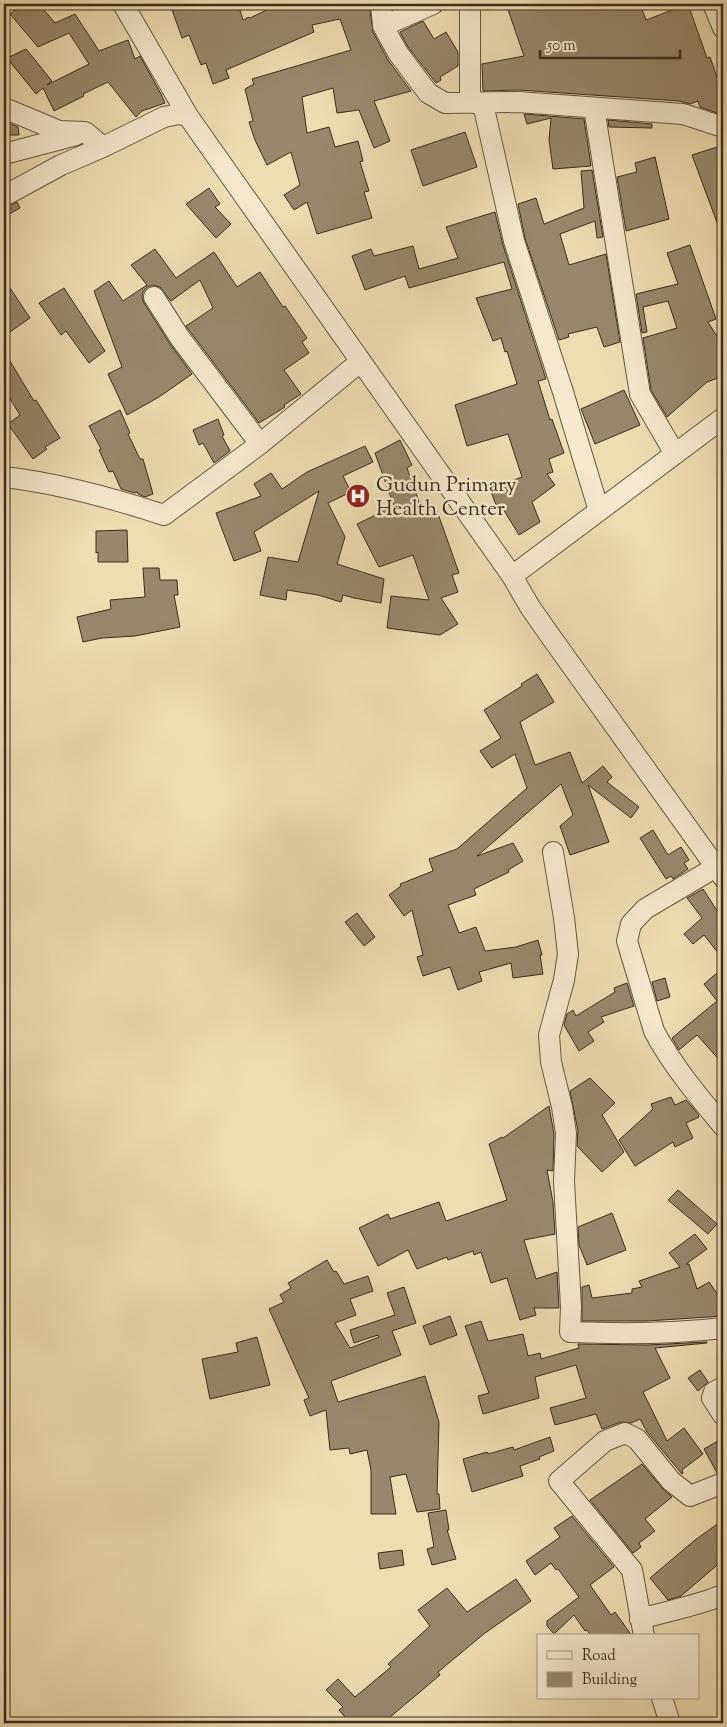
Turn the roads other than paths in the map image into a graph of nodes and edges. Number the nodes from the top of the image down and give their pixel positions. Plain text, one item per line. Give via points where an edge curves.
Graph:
1 (123, 4) edge
2 (381, 4) edge
3 (433, 4) edge
4 (470, 4) edge
5 (713, 4) edge
6 (383, 26) junction
7 (723, 28) edge
8 (478, 103) junction
9 (4, 108) edge
10 (594, 108) junction
11 (188, 116) junction
12 (723, 127) edge
13 (85, 132) junction
14 (103, 146) junction
15 (4, 154) edge
16 (4, 196) edge
17 (154, 297) dead end
18 (360, 362) junction
19 (723, 418) edge
20 (260, 444) junction
21 (675, 454) junction
22 (4, 477) edge
23 (599, 511) junction
24 (512, 576) junction
25 (553, 852) dead end
26 (719, 872) edge
27 (723, 1126) edge
28 (723, 1328) edge
29 (723, 1387) edge
30 (723, 1415) edge
31 (723, 1483) edge
32 (723, 1596) edge
33 (642, 1628) edge
34 (663, 1700) edge
35 (670, 1723) edge

1 - 11 street
2 - 6 street
3 - 6 street
4 - 8 street via 470,94
5 - 7 street
6 - 8 street via 398,53 428,93 445,104
8 - 10 street via 518,102
8 - 23 street via 514,241
9 - 13 street via 59,131
10 - 12 street via 683,114
10 - 21 street via 640,394
11 - 14 street via 164,117
11 - 18 street
13 - 14 street
13 - 15 street
14 - 16 street via 61,164
17 - 20 street via 180,338
18 - 20 street
18 - 24 street
19 - 21 street
20 - 22 street via 164,515 125,502
21 - 23 street
23 - 24 street
24 - 26 street via 546,629
25 - 28 street via 568,954 549,1035 551,1062 566,1133 564,1181 570,1332
26 - 27 street via 646,909 631,924 627,941 660,1043
29 - 30 street via 714,1392 712,1398
31 - 33 street via 690,1496 671,1481 637,1439 625,1433 605,1441 560,1481 632,1570
32 - 33 street via 700,1605 664,1612
34 - 35 street

